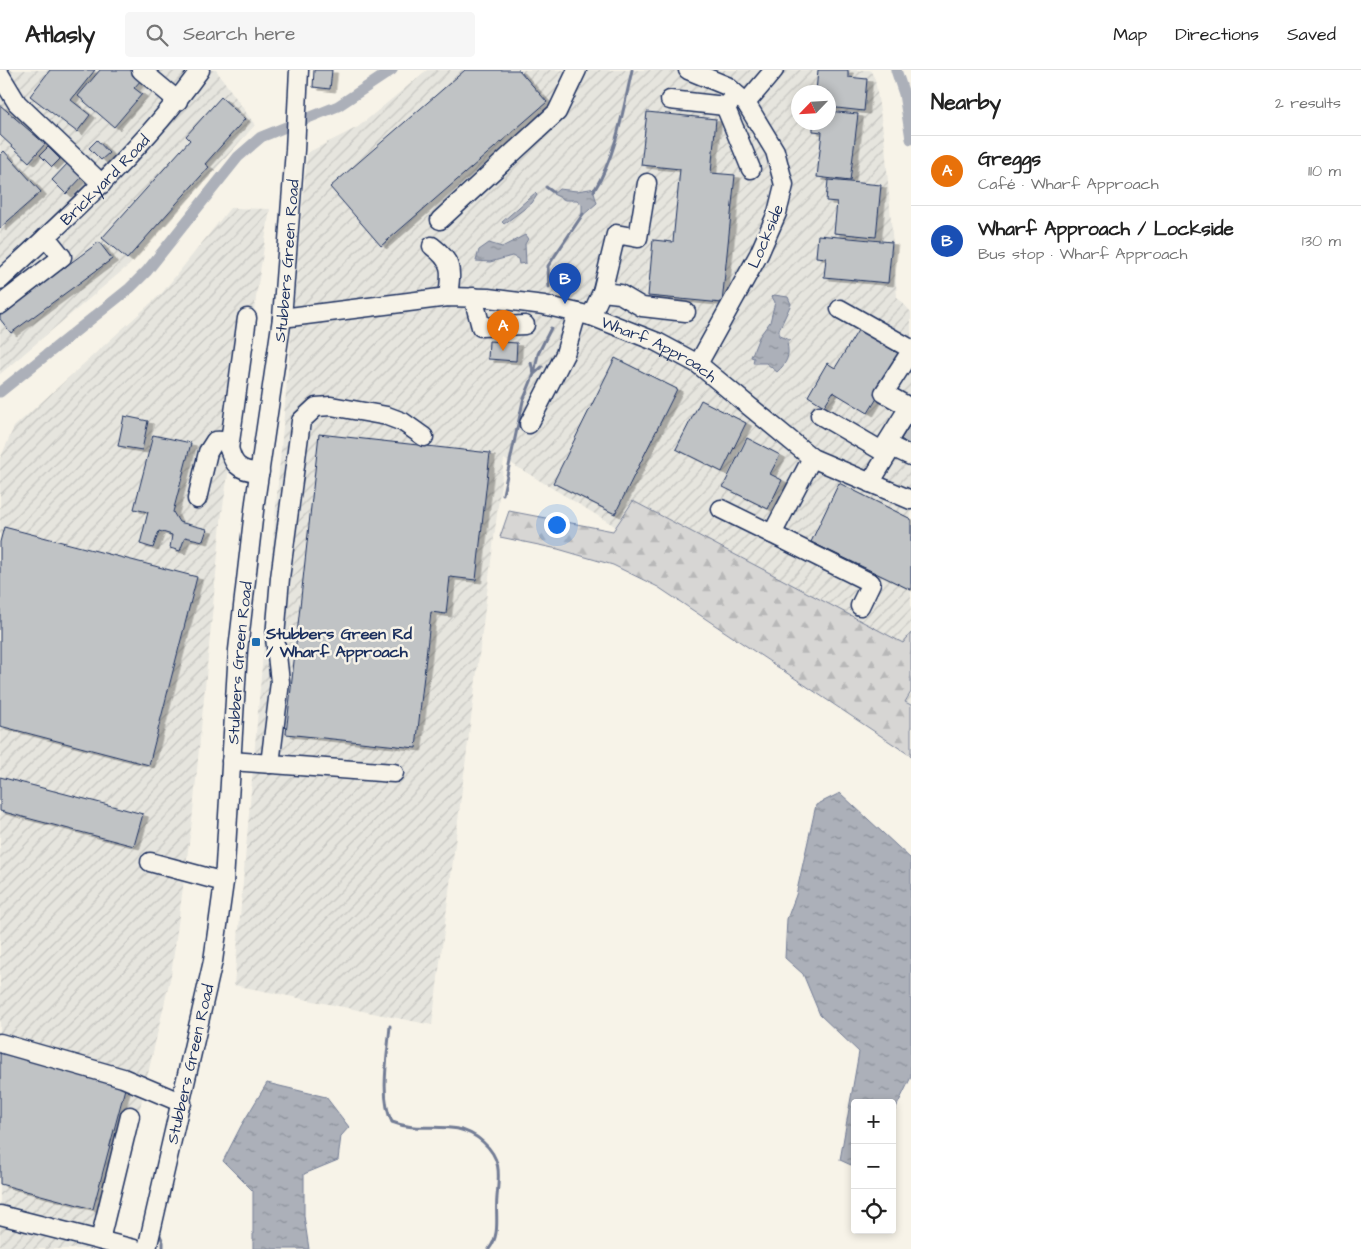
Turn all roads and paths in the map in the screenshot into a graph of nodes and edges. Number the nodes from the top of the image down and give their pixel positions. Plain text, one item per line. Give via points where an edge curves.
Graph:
1 (141, 70) edge
2 (200, 70) edge
3 (299, 70) edge
4 (577, 70) edge
5 (688, 70) edge
6 (774, 70) edge
7 (0, 75) edge
8 (670, 100) dead end
9 (178, 101) junction
10 (737, 102) junction
11 (752, 169) dead end
12 (647, 183) dead end
13 (102, 184) junction
14 (440, 220) dead end
15 (46, 237) junction
16 (432, 246) dead end
17 (0, 280) edge
18 (602, 292) junction
19 (448, 297) junction
20 (473, 297) junction
21 (0, 305) edge
22 (840, 309) dead end
23 (686, 312) dead end
24 (584, 314) junction
25 (247, 318) dead end
26 (282, 318) junction
27 (525, 325) dead end
28 (911, 350) edge
29 (698, 364) junction
30 (820, 415) dead end
31 (529, 424) dead end
32 (424, 437) dead end
33 (229, 449) junction
34 (889, 451) junction
35 (911, 456) edge
36 (812, 458) junction
37 (260, 472) junction
38 (870, 483) junction
39 (197, 500) dead end
40 (911, 500) edge
41 (721, 509) dead end
42 (772, 534) junction
43 (860, 606) dead end
44 (231, 761) junction
45 (270, 764) junction
46 (394, 773) dead end
47 (150, 862) dead end
48 (224, 882) junction
49 (0, 1042) edge
50 (182, 1103) junction
51 (130, 1116) dead end
52 (0, 1215) edge
53 (90, 1242) edge
54 (134, 1249) edge
55 (147, 1249) edge

1 - 9 street
2 - 9 street, Brickyard Road
3 - 26 street, Stubbers Green Road
4 - 14 street via 557,112
5 - 10 street, Lockside via 727,86
6 - 10 street
7 - 13 street via 16,103
8 - 10 street
9 - 13 street, Brickyard Road
10 - 11 street
10 - 29 street, Lockside via 775,151 784,185 777,213 759,254
12 - 18 street via 638,238 616,234
13 - 15 street, Brickyard Road
15 - 17 street, Brickyard Road
15 - 21 street via 62,256
16 - 19 street via 445,256 450,274
18 - 23 street via 620,294 642,307
18 - 24 street
19 - 20 street, Wharf Approach
19 - 26 street, Wharf Approach
20 - 24 street, Wharf Approach via 544,305
20 - 27 street via 481,328
22 - 28 street
24 - 29 street, Wharf Approach via 657,342
24 - 31 street
25 - 33 street
26 - 37 street, Stubbers Green Road
28 - 34 street via 884,393 909,407 886,444
29 - 36 street, Wharf Approach
30 - 34 street
32 - 45 street via 388,416 331,406 316,407 301,421 280,578 275,637 280,682
33 - 37 street via 237,465 247,471
33 - 39 street via 220,440 210,448
34 - 35 street
34 - 38 street
36 - 38 street, Wharf Approach
36 - 42 street
37 - 44 street, Stubbers Green Road via 238,650
38 - 40 street, Wharf Approach
41 - 42 street
42 - 43 street via 871,583
44 - 45 street
44 - 48 street, Stubbers Green Road
45 - 46 street
47 - 48 street
48 - 50 street, Stubbers Green Road via 213,961
49 - 50 street via 122,1078
50 - 55 street, Stubbers Green Road
51 - 53 street
52 - 53 street
53 - 54 street

